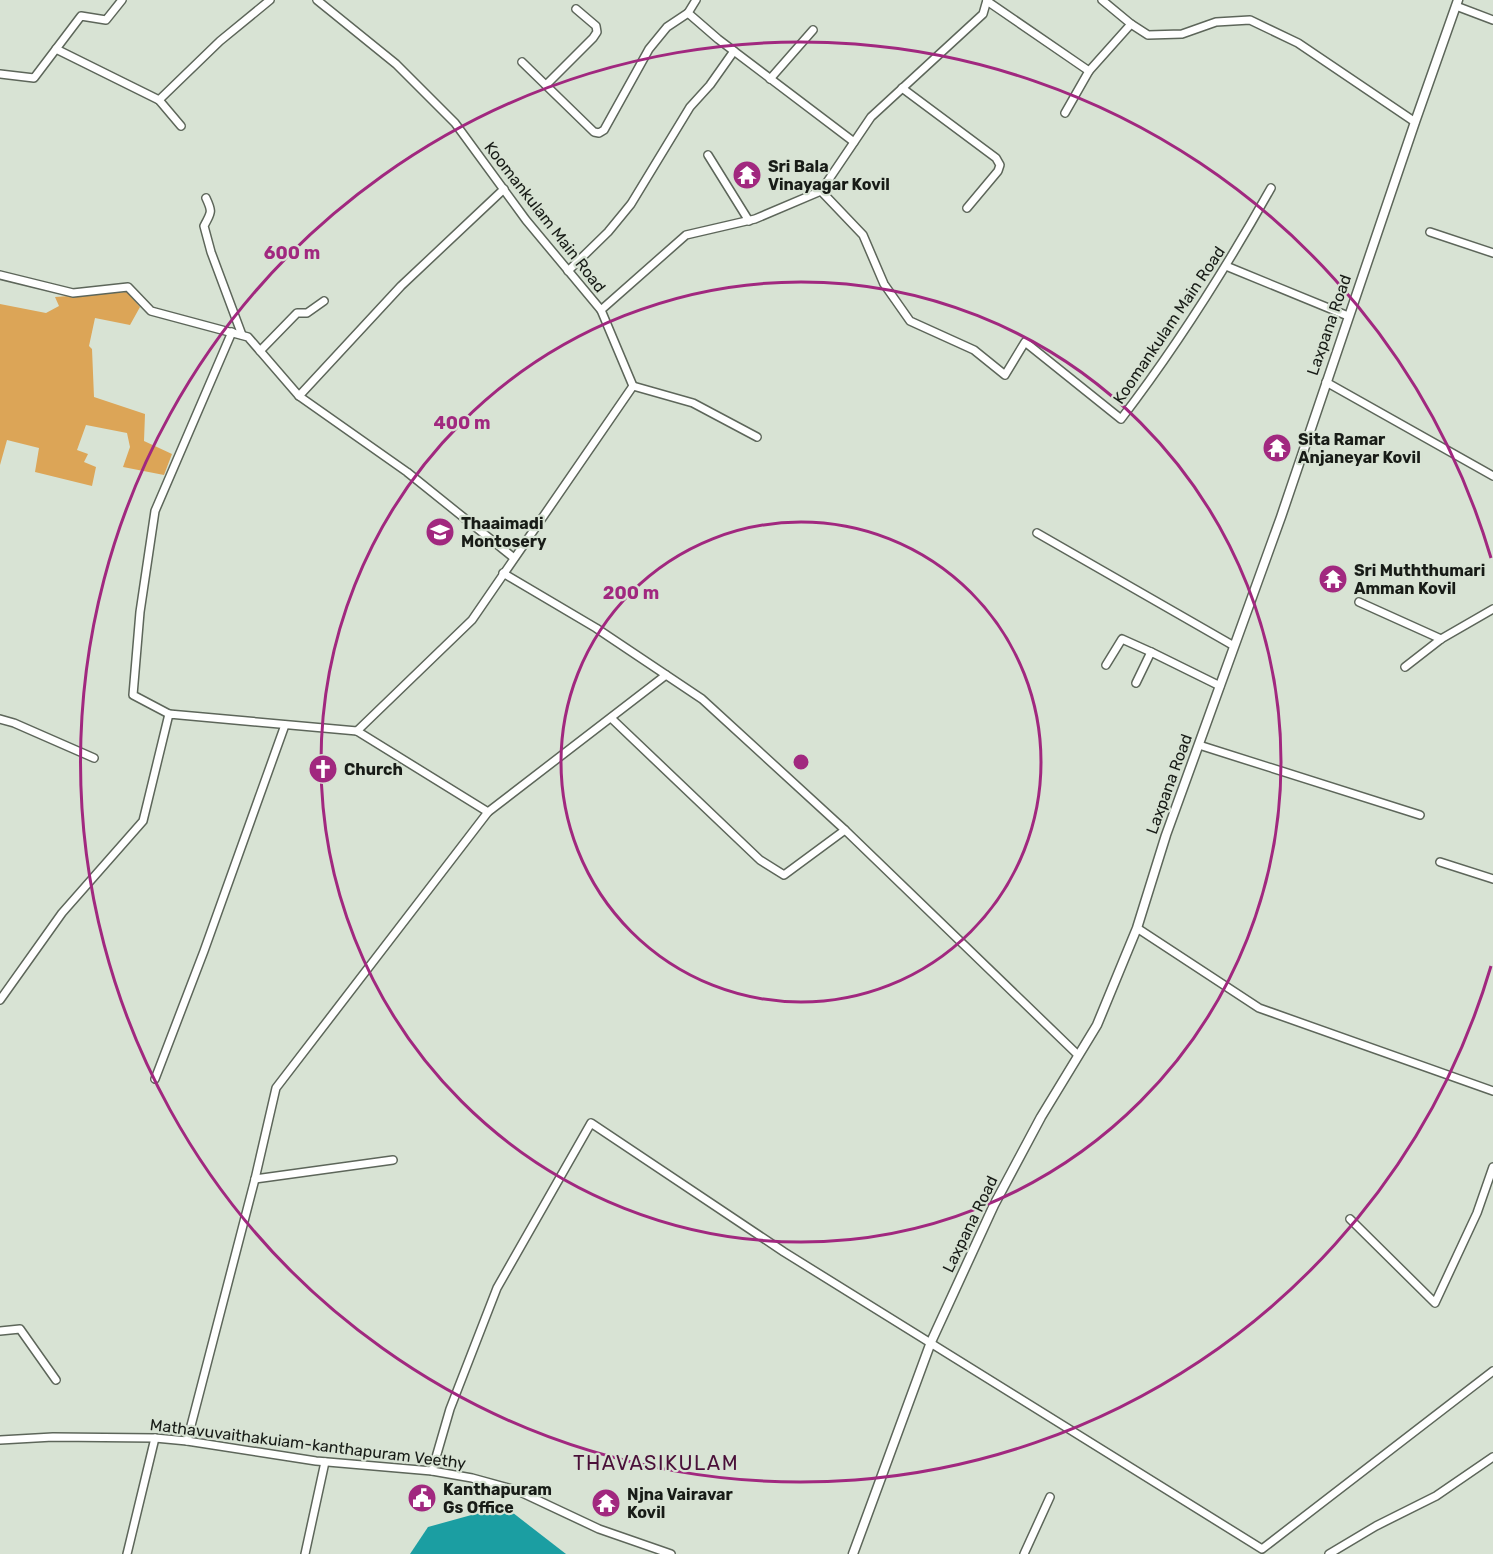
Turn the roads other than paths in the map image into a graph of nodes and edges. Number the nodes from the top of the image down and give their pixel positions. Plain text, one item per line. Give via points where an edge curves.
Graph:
1 (122, 0) edge
2 (270, 0) edge
3 (317, 0) edge
4 (696, 0) edge
5 (1102, 0) edge
6 (987, 1) edge
7 (1457, 3) edge
8 (576, 9) dead end
9 (688, 13) junction
10 (1493, 20) edge
11 (1131, 24) junction
12 (813, 30) dead end
13 (56, 49) junction
14 (734, 51) junction
15 (522, 62) dead end
16 (1089, 71) junction
17 (0, 74) edge
18 (770, 79) junction
19 (546, 85) junction
20 (902, 88) junction
21 (159, 100) junction
22 (1065, 113) dead end
23 (1415, 122) junction
24 (181, 126) dead end
25 (854, 142) junction
26 (708, 155) dead end
27 (1271, 188) dead end
28 (504, 189) junction
29 (820, 191) junction
30 (206, 198) dead end
31 (967, 208) dead end
32 (749, 221) junction
33 (1430, 232) dead end
34 (1493, 253) edge
35 (1226, 266) junction
36 (568, 271) junction
37 (0, 275) edge
38 (324, 301) dead end
39 (601, 310) junction
40 (1348, 316) junction
41 (232, 332) junction
42 (242, 335) junction
43 (260, 351) junction
44 (1326, 381) junction
45 (633, 386) junction
46 (299, 396) junction
47 (757, 437) dead end
48 (1493, 476) edge
49 (1037, 533) dead end
50 (514, 558) junction
51 (503, 573) junction
52 (1359, 602) dead end
53 (1493, 609) edge
54 (1441, 639) junction
55 (1234, 646) junction
56 (1151, 652) junction
57 (1106, 665) dead end
58 (1405, 668) dead end
59 (666, 675) junction
60 (1136, 683) dead end
61 (1220, 686) junction
62 (170, 714) junction
63 (611, 718) junction
64 (0, 719) edge
65 (285, 725) junction
66 (357, 731) junction
67 (1199, 745) junction
68 (94, 758) dead end
69 (488, 812) junction
70 (1420, 815) dead end
71 (845, 830) junction
72 (1440, 862) dead end
73 (1493, 879) edge
74 (1137, 928) junction
75 (0, 1000) edge
76 (1078, 1055) junction
77 (155, 1079) dead end
78 (1493, 1091) edge
79 (393, 1160) dead end
80 (1493, 1167) edge
81 (255, 1179) junction
82 (1350, 1219) dead end
83 (0, 1331) edge
84 (931, 1341) junction
85 (1493, 1371) edge
86 (56, 1380) dead end
87 (155, 1438) junction
88 (0, 1440) edge
89 (187, 1441) junction
90 (1493, 1457) edge
91 (325, 1462) junction
92 (432, 1470) junction
93 (1050, 1497) dead end
94 (1263, 1549) junction
95 (127, 1554) edge
96 (305, 1554) edge
97 (671, 1554) edge
98 (853, 1554) edge
99 (1024, 1554) edge
100 (1269, 1554) edge
101 (1329, 1554) edge

1 - 13 street via 106,20 81,16
2 - 21 street via 219,41
3 - 28 street, Koomankulam Main Road via 396,64 455,123
4 - 9 street
5 - 11 street
6 - 16 street
6 - 20 street via 983,14
7 - 10 street
7 - 23 street, Laxpana Road
8 - 19 street via 596,26 597,32
9 - 14 street
9 - 19 street via 667,27 649,49 599,133
11 - 16 street
11 - 23 street via 1148,35 1182,34 1216,22 1250,20 1298,43
12 - 18 street
13 - 17 street via 34,78
13 - 21 street
14 - 18 street
14 - 36 street via 690,107 631,204
15 - 19 street
16 - 22 street
18 - 25 street
20 - 25 street via 871,117
20 - 31 street via 996,158 1000,165
21 - 24 street
23 - 40 street, Laxpana Road
25 - 29 street
26 - 32 street
27 - 35 street, Koomankulam Main Road
28 - 36 street, Koomankulam Main Road
28 - 46 street via 401,286
29 - 32 street, Koomankulam Main Road
29 - 35 street, Koomankulam Main Road via 863,235 884,284 909,321 974,350 1005,375 1025,342 1121,418 1158,371
30 - 42 street via 211,214 204,226
32 - 39 street, Koomankulam Main Road via 686,235
33 - 34 street
35 - 40 street
36 - 39 street, Koomankulam Main Road
37 - 41 street via 73,293 128,287 151,311
38 - 43 street via 307,313 297,313
39 - 45 street
40 - 44 street, Laxpana Road
41 - 42 street
41 - 62 street via 154,511 134,694
42 - 43 street
43 - 46 street
44 - 48 street
44 - 55 street, Laxpana Road
45 - 47 street via 693,403
45 - 50 street
46 - 50 street via 407,472
49 - 55 street
50 - 51 street
51 - 59 street
51 - 66 street via 472,620
52 - 54 street
53 - 54 street
54 - 58 street
55 - 61 street, Laxpana Road
56 - 57 street via 1122,639
56 - 60 street
56 - 61 street
59 - 63 street
59 - 71 street via 702,699
61 - 67 street, Laxpana Road
62 - 65 street
62 - 75 street via 143,821 62,913
63 - 69 street
63 - 71 street via 760,860 784,875
64 - 68 street
65 - 66 street
65 - 77 street
66 - 69 street
67 - 70 street
67 - 74 street, Laxpana Road
69 - 81 street via 276,1088
71 - 76 street
72 - 73 street
74 - 76 street, Laxpana Road via 1097,1025
74 - 78 street via 1259,1008
76 - 84 street, Laxpana Road via 994,1205
79 - 81 street
80 - 82 street via 1477,1213 1435,1303
81 - 89 street
83 - 86 street via 20,1329
84 - 92 street via 784,1252 591,1123 497,1288 450,1409
84 - 94 street
84 - 98 street, Laxpana Road
85 - 94 street
87 - 88 street, Mathavuvaithakuiam-kanthapuram Veethy
87 - 89 street, Mathavuvaithakuiam-kanthapuram Veethy
87 - 95 street
89 - 91 street, Mathavuvaithakuiam-kanthapuram Veethy
90 - 101 street via 1436,1496
91 - 92 street, Mathavuvaithakuiam-kanthapuram Veethy
91 - 96 street
92 - 97 street, Mathavuvaithakuiam-kanthapuram Veethy via 516,1490 599,1529
93 - 99 street
94 - 100 street

